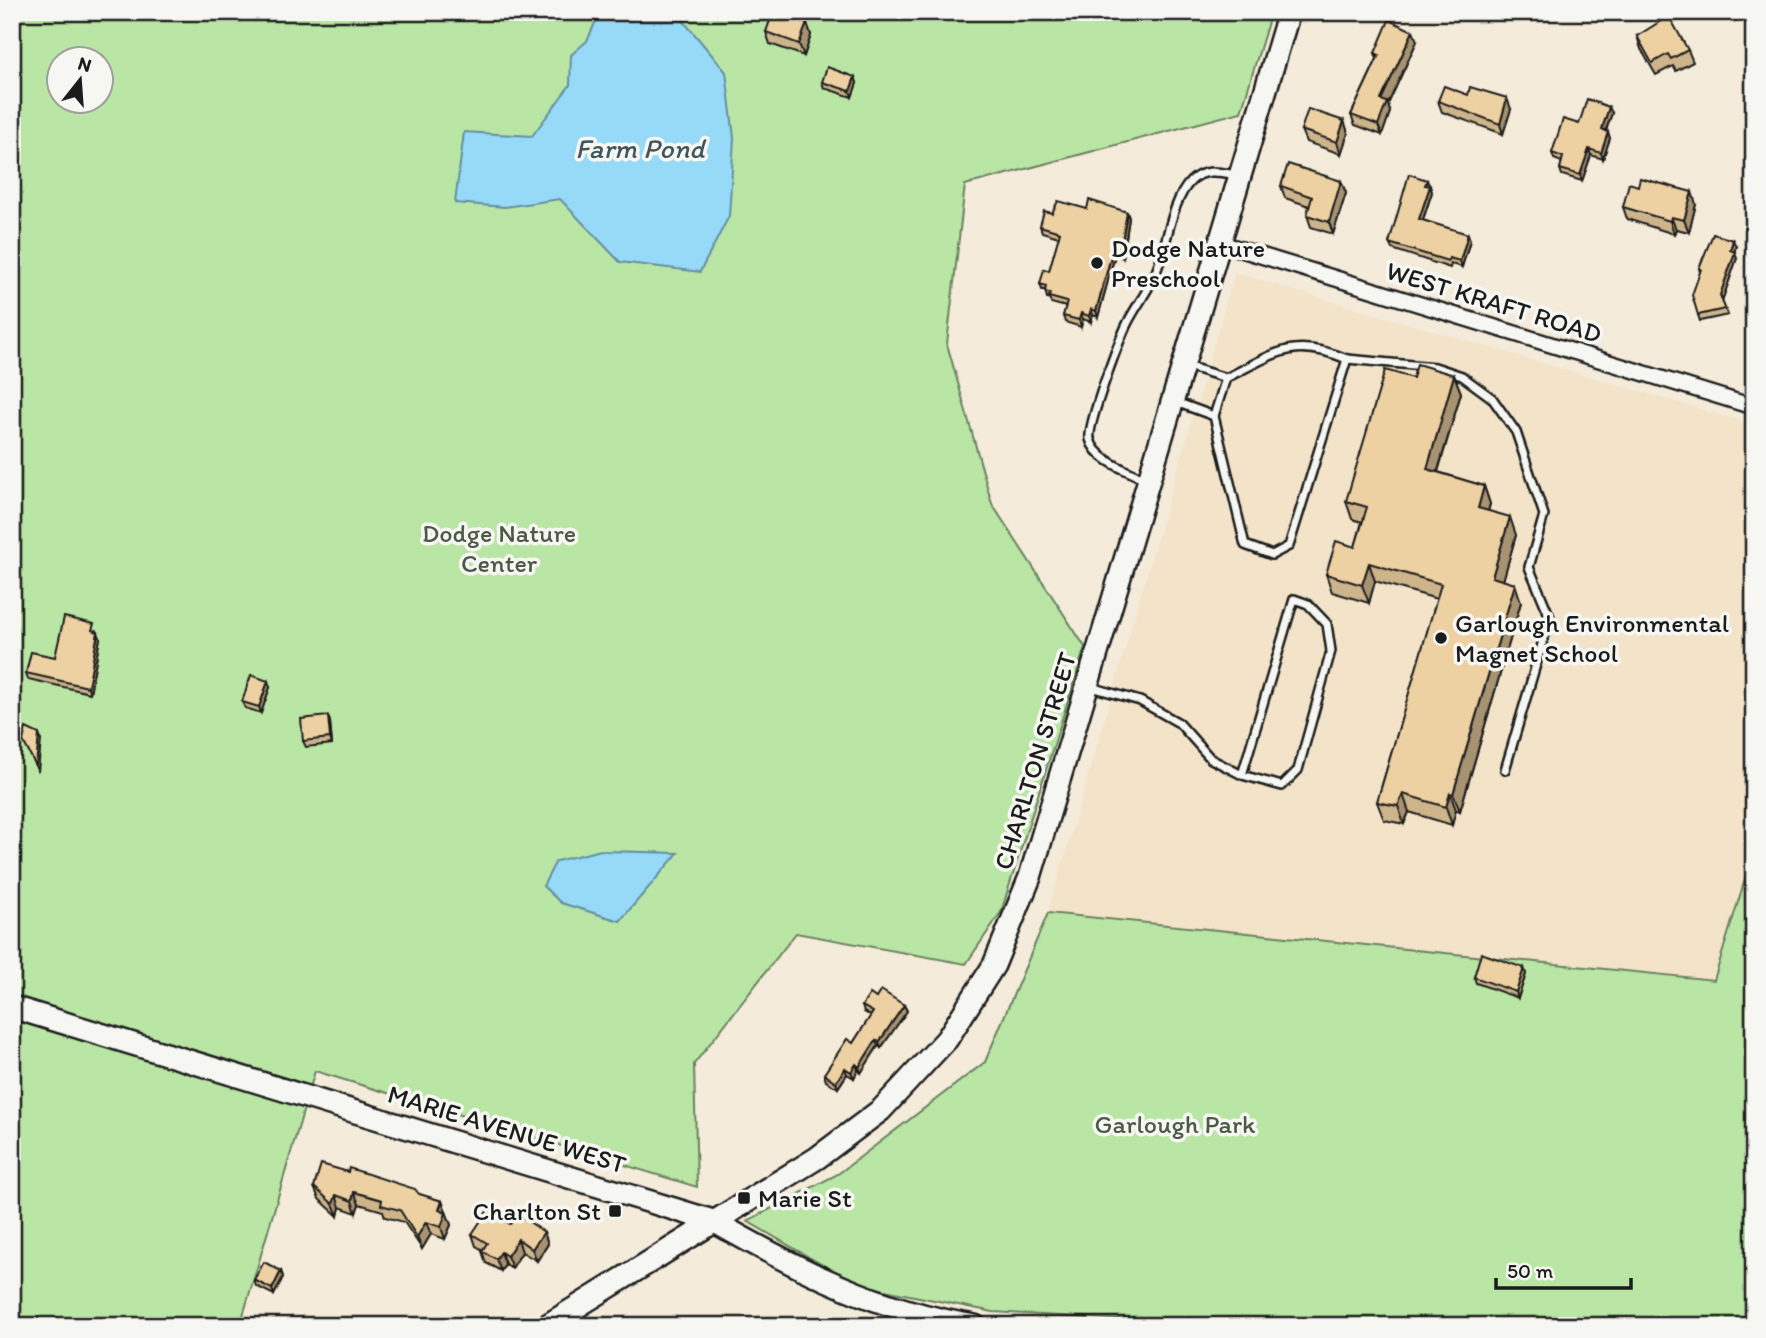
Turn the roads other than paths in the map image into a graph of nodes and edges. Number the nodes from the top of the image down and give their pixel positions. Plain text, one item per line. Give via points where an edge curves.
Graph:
1 (1289, 12) edge
2 (1240, 175) junction
3 (1220, 243) junction
4 (1347, 359) junction
5 (1184, 365) junction
6 (1226, 378) junction
7 (1173, 401) junction
8 (1754, 407) edge
9 (1214, 416) junction
10 (1149, 481) junction
11 (1087, 686) junction
12 (1506, 770) dead end
13 (1242, 775) junction
14 (12, 1007) edge
15 (713, 1221) junction
16 (554, 1323) edge
17 (975, 1326) edge

1 - 2 street, CHARLTON STREET
2 - 3 street, CHARLTON STREET
2 - 10 lane via 1202,173 1186,186 1152,286 1128,322 1092,420 1090,439 1095,448 1120,468
3 - 5 street, CHARLTON STREET
3 - 8 street, WEST KRAFT ROAD
4 - 6 lane via 1325,350 1289,347
4 - 9 lane via 1289,546 1272,555 1245,545
4 - 12 lane via 1421,365 1462,376 1492,397 1516,432 1545,515 1529,567 1550,617
5 - 6 lane
5 - 7 street, CHARLTON STREET
6 - 9 lane
7 - 9 lane
7 - 10 street, CHARLTON STREET
10 - 11 street, CHARLTON STREET
11 - 13 lane via 1140,701 1179,723 1211,759
11 - 15 street, CHARLTON STREET via 1030,877 994,965 947,1039 881,1110 817,1158
13 - 13 lane via 1282,786 1298,770 1331,651 1327,624 1308,604 1294,599
14 - 15 street, MARIE AVENUE WEST
15 - 16 street, CHARLTON STREET
15 - 17 street, MARIE AVENUE WEST via 857,1295

